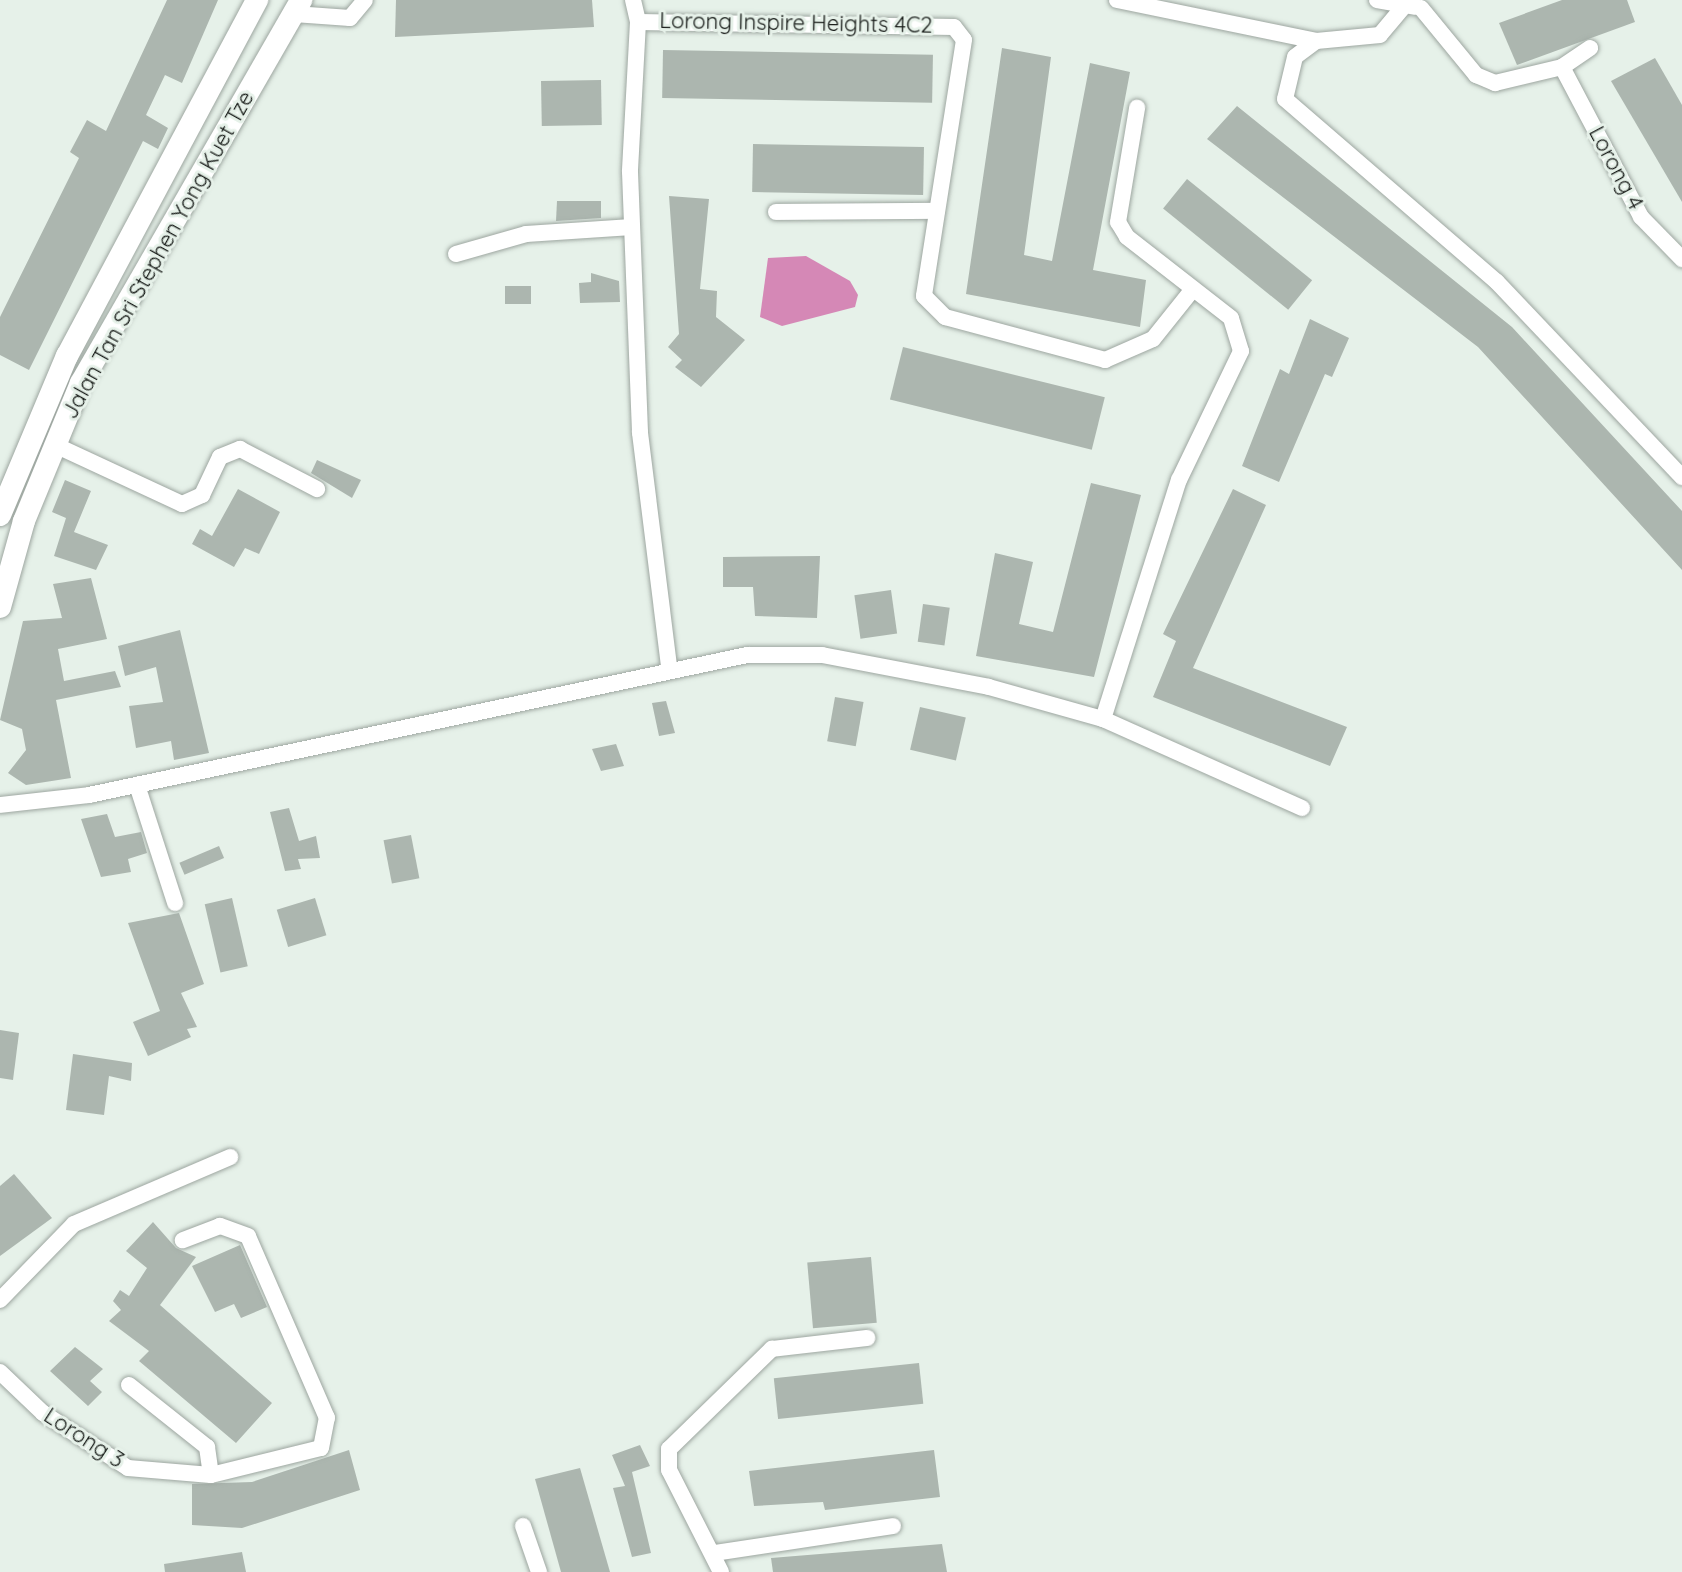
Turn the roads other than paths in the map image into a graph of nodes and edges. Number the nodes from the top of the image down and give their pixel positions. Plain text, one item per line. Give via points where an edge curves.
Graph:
1 (246, 0) edge
2 (257, 0) edge
3 (365, 0) edge
4 (630, 0) edge
5 (1117, 0) edge
6 (1377, 0) edge
7 (1416, 4) edge
8 (298, 7) edge
9 (638, 22) junction
10 (1316, 41) junction
11 (231, 43) junction
12 (1590, 48) dead end
13 (1562, 67) junction
14 (1137, 108) dead end
15 (937, 211) junction
16 (776, 212) dead end
17 (632, 227) junction
18 (456, 254) dead end
19 (1682, 259) edge
20 (1193, 289) junction
21 (55, 445) junction
22 (1682, 477) edge
23 (317, 489) dead end
24 (0, 515) edge
25 (0, 607) edge
26 (669, 666) junction
27 (1103, 719) junction
28 (137, 785) junction
29 (0, 805) edge
30 (1302, 808) dead end
31 (175, 903) dead end
32 (230, 1157) dead end
33 (183, 1240) dead end
34 (0, 1300) edge
35 (867, 1338) dead end
36 (0, 1372) edge
37 (129, 1385) dead end
38 (211, 1475) junction
39 (523, 1526) dead end
40 (893, 1526) dead end
41 (715, 1553) junction
42 (539, 1572) edge
43 (721, 1572) edge

1 - 11 main road
2 - 11 main road, Jalan Tan Sri Stephen Yong Kuet Tze
3 - 8 street via 350,18
4 - 9 street
5 - 10 street
6 - 7 street
7 - 10 street via 1380,35
7 - 13 street via 1476,75 1495,83
8 - 21 main road, Jalan Tan Sri Stephen Yong Kuet Tze via 81,383
9 - 15 street, Lorong Inspire Heights 4C2 via 954,27 964,40
9 - 17 street
10 - 22 street via 1295,57 1287,76 1292,110 1497,282
11 - 24 main road, Jalan Tan Sri Stephen Yong Kuet Tze via 67,356
12 - 13 street
13 - 19 street, Lorong 4 via 1641,217
14 - 20 street via 1118,222
15 - 16 street
15 - 20 street via 924,296 945,317 1105,360 1153,339
17 - 18 street via 526,234
17 - 26 street via 643,476
20 - 27 street via 1231,318 1241,351 1179,480
21 - 23 street via 182,504 202,495 220,457 240,449
21 - 25 main road, Jalan Tan Sri Stephen Yong Kuet Tze
26 - 27 street via 747,655 822,655 989,687
26 - 28 street
27 - 30 street
28 - 29 street
28 - 31 street
32 - 34 street via 74,1224
33 - 38 street, Lorong 3 via 220,1226 248,1236 327,1418 321,1448
35 - 41 street via 772,1349 669,1449 669,1470
36 - 38 street, Lorong 3 via 43,1413 128,1468
37 - 38 street via 207,1447
39 - 42 street
40 - 41 street
41 - 43 street

